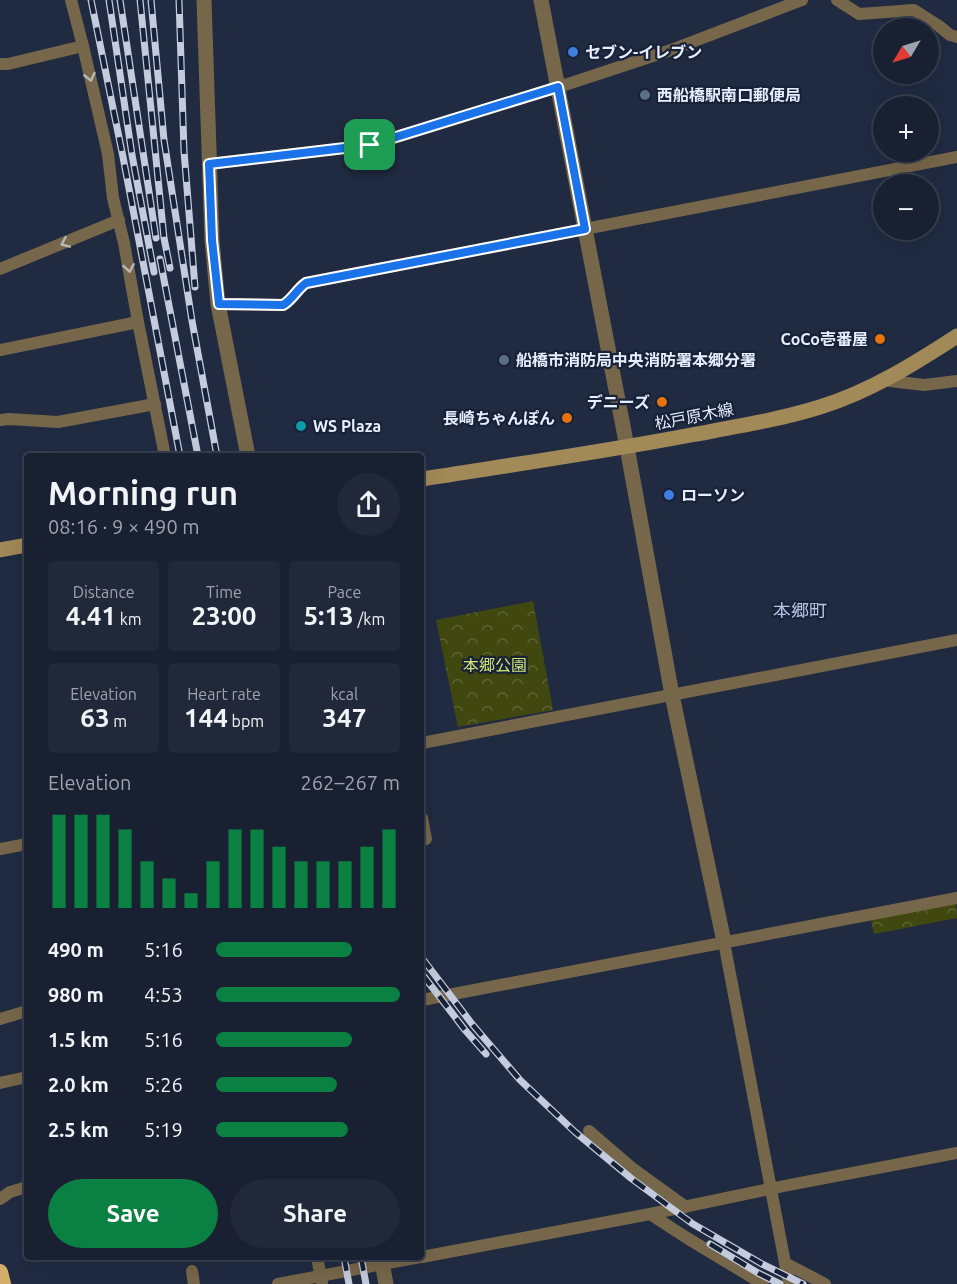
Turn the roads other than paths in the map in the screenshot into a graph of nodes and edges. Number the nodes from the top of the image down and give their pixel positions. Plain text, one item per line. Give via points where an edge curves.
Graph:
1 (71, 0) edge
2 (204, 0) edge
3 (541, 0) edge
4 (802, 0) edge
5 (837, 0) edge
6 (957, 37) edge
7 (83, 46) junction
8 (0, 64) edge
9 (558, 87) junction
10 (957, 157) edge
11 (209, 164) junction
12 (119, 220) junction
13 (585, 229) junction
14 (0, 269) edge
15 (219, 304) junction
16 (138, 322) junction
17 (957, 336) edge
18 (0, 350) edge
19 (882, 380) junction
20 (957, 381) edge
21 (155, 404) junction
22 (0, 420) edge
23 (627, 447) junction
24 (164, 453) edge
25 (247, 453) edge
26 (424, 479) edge
27 (24, 546) edge
28 (0, 550) edge
29 (957, 640) edge
30 (672, 695) junction
31 (424, 743) edge
32 (424, 828) edge
33 (426, 839) dead end
34 (24, 845) edge
35 (0, 849) edge
36 (957, 897) edge
37 (724, 942) junction
38 (424, 1000) edge
39 (24, 1012) edge
40 (0, 1019) edge
41 (24, 1078) edge
42 (0, 1083) edge
43 (589, 1131) dead end
44 (957, 1153) edge
45 (24, 1188) edge
46 (771, 1189) junction
47 (0, 1199) edge
48 (686, 1207) junction
49 (650, 1214) junction
50 (424, 1256) edge
51 (318, 1260) edge
52 (381, 1261) edge
53 (785, 1263) junction
54 (0, 1272) edge
55 (321, 1280) edge
56 (3, 1284) edge
57 (278, 1284) edge
58 (386, 1284) edge
59 (763, 1284) edge
60 (789, 1284) edge
61 (825, 1284) edge

1 - 7 street
2 - 11 street
3 - 9 street
4 - 9 street via 671,50
5 - 6 street via 859,14 914,10
7 - 8 street
7 -> 12 street
9 - 11 street via 370,145
9 - 13 street
10 - 13 street
11 - 15 street
12 -> 14 street
12 -> 16 street
13 - 15 street via 306,283 283,305
13 - 23 street
15 - 25 street
16 - 18 street
16 - 21 street
17 - 19 main road, 松戸原木線
19 - 20 street via 924,386
19 - 23 main road, 松戸原木線 via 821,407
21 - 22 street via 58,422
21 - 24 street
23 - 26 main road, 松戸原木線
23 - 30 street
27 - 28 main road
29 - 30 street
30 - 31 street
30 - 37 street
32 - 33 street
34 - 35 street
36 - 37 street
37 - 38 street
37 - 46 street
39 - 40 street
41 - 42 street
43 - 48 street
44 - 46 street
45 - 47 street
46 - 48 street
46 - 53 street
48 - 49 street
49 - 50 street
49 - 59 street
51 - 55 street
52 - 55 street
52 - 58 street
53 - 60 street
53 - 61 street
54 - 56 highway
55 - 57 street

